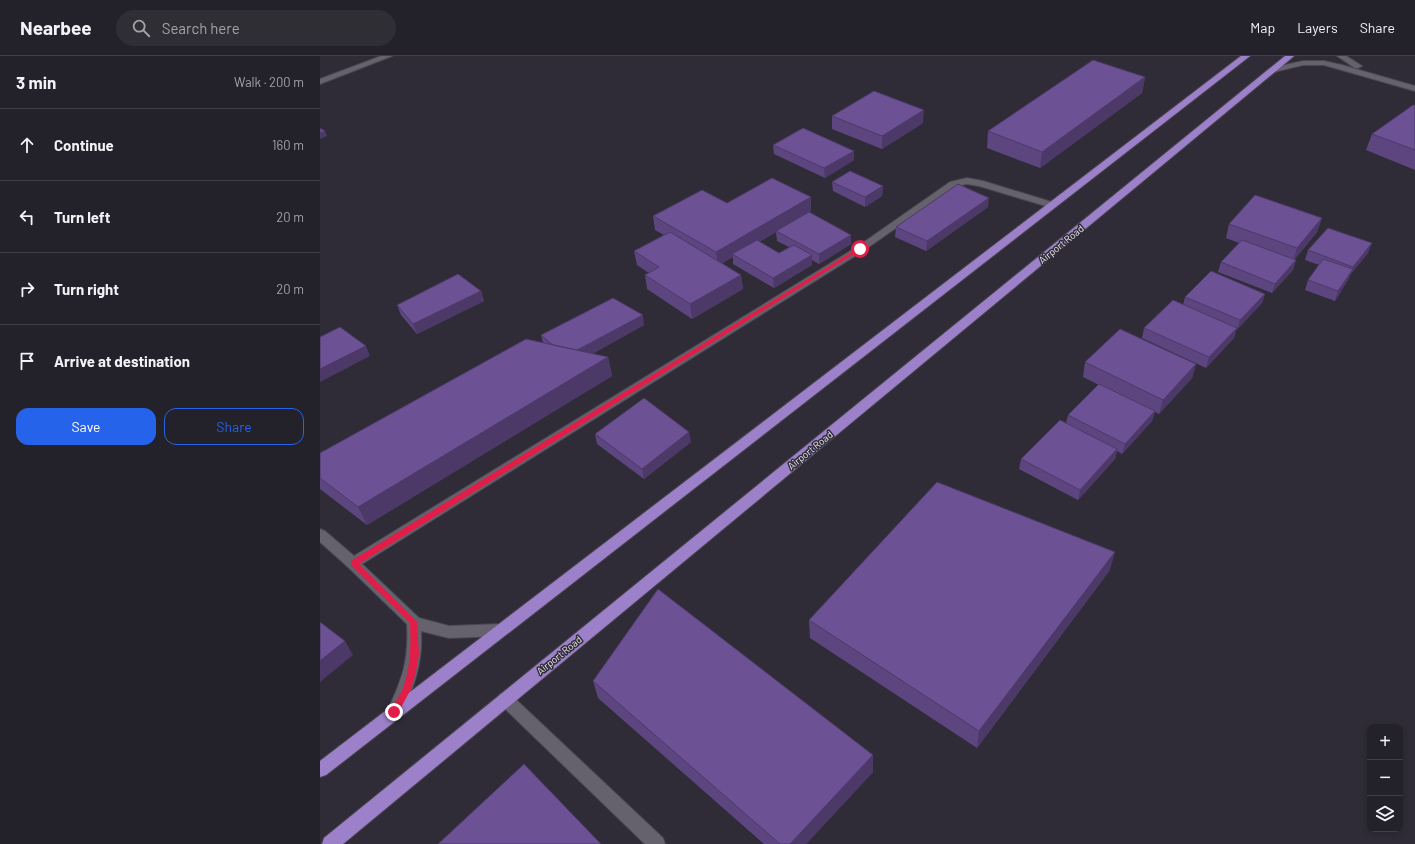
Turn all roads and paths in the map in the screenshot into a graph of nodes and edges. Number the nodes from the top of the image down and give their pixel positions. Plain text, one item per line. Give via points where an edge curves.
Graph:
1 (388, 56) edge
2 (1246, 56) edge
3 (1290, 56) edge
4 (1341, 56) edge
5 (1274, 70) junction
6 (320, 82) edge
7 (1396, 82) junction
8 (1415, 89) edge
9 (1052, 205) junction
10 (320, 534) edge
11 (354, 563) junction
12 (414, 622) junction
13 (501, 630) junction
14 (505, 699) junction
15 (394, 712) junction
16 (320, 770) edge
17 (330, 844) edge
18 (657, 844) edge

1 - 6 street
2 - 9 highway
3 - 5 highway, Airport Road
4 - 7 street
5 - 7 street via 1304,63 1324,63
5 - 14 highway, Airport Road
7 - 8 street
9 - 11 street via 980,183 967,181 953,184 860,249
9 - 13 highway
10 - 11 street
11 - 12 street
12 - 13 street via 448,632
12 - 15 street via 415,654 412,671 407,689
13 - 15 highway
14 - 17 highway, Airport Road
14 - 18 street
15 - 16 highway

